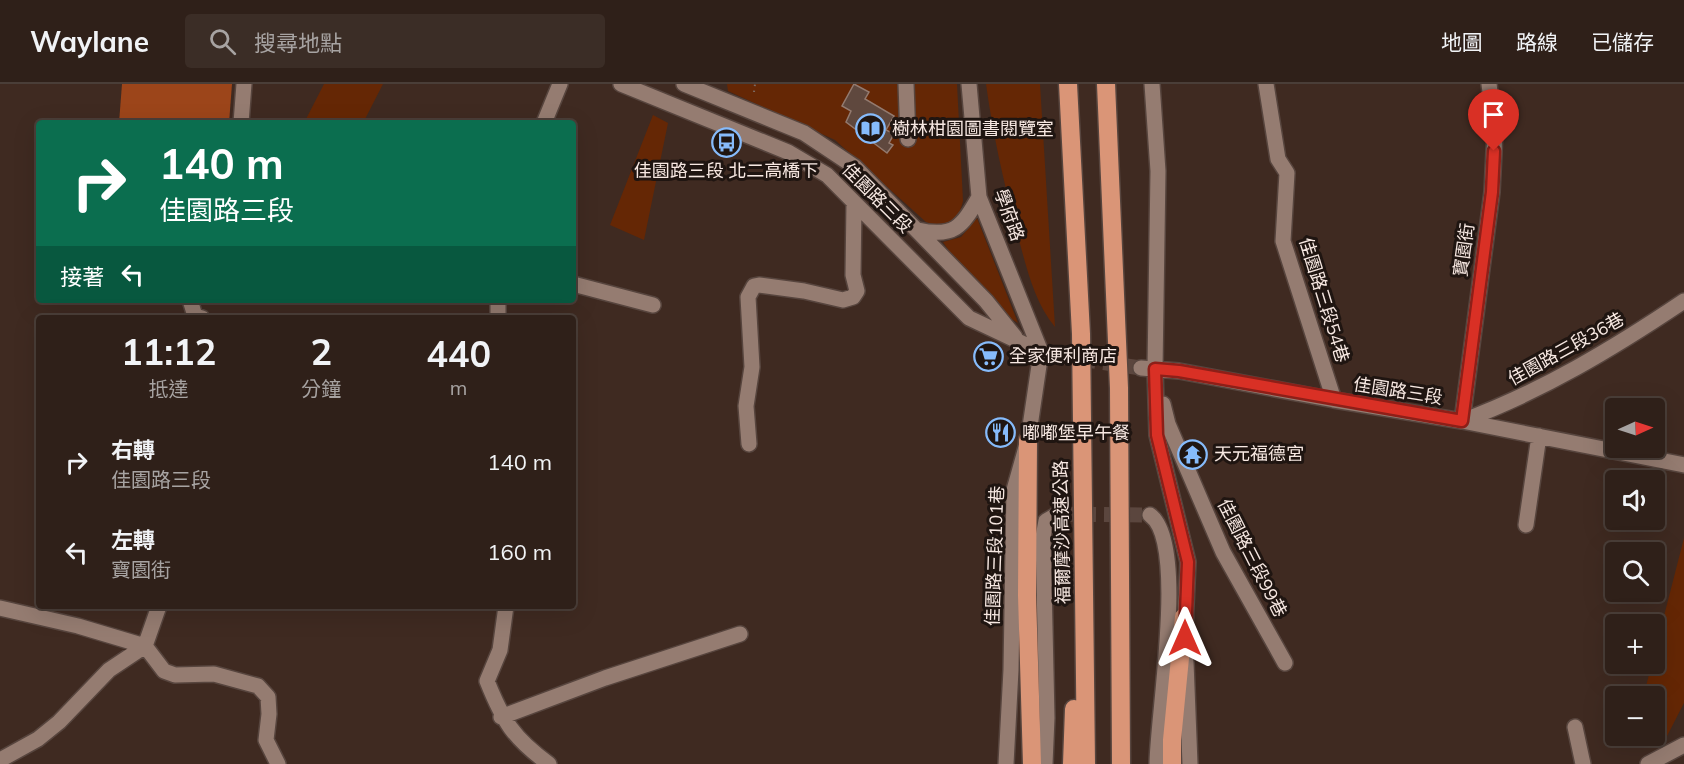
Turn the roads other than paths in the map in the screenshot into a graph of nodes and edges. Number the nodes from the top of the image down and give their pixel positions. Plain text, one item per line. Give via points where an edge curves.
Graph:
1 (244, 84) edge
2 (560, 84) edge
3 (621, 84) edge
4 (684, 84) edge
5 (906, 84) edge
6 (969, 84) edge
7 (1068, 84) edge
8 (1106, 84) edge
9 (1152, 84) edge
10 (1266, 84) edge
11 (1489, 84) edge
12 (718, 91) edge
13 (241, 120) edge
14 (545, 120) edge
15 (908, 139) dead end
16 (979, 197) junction
17 (854, 203) junction
18 (918, 230) junction
19 (576, 285) edge
20 (1684, 301) edge
21 (653, 305) dead end
22 (1018, 342) junction
23 (1041, 352) junction
24 (1058, 356) tunnel mouth
25 (1148, 368) junction
26 (1334, 400) junction
27 (1462, 421) junction
28 (1539, 436) junction
29 (1028, 441) junction
30 (749, 444) dead end
31 (1684, 465) edge
32 (1058, 514) dead end
33 (1150, 515) dead end
34 (1526, 525) dead end
35 (1083, 558) junction
36 (0, 608) edge
37 (158, 609) edge
38 (506, 609) edge
39 (1184, 617) junction
40 (740, 634) dead end
41 (145, 646) junction
42 (1285, 663) dead end
43 (501, 717) junction
44 (1575, 727) dead end
45 (1684, 745) edge
46 (0, 760) edge
47 (278, 764) edge
48 (549, 764) edge
49 (1006, 764) edge
50 (1032, 764) edge
51 (1045, 764) edge
52 (1072, 764) edge
53 (1086, 764) edge
54 (1122, 764) edge
55 (1156, 764) edge
56 (1172, 764) edge
57 (1190, 764) edge
58 (1583, 764) edge
59 (1648, 764) edge

1 - 13 street
2 - 14 street
3 - 17 street, 佳園路三段 via 788,153 827,175
4 - 12 street, 佳園路三段
5 - 15 street
6 - 16 street, 學府路
7 - 35 highway, 福爾摩沙高速公路 via 1081,334
8 - 54 highway via 1119,388
9 - 25 street via 1158,171
10 - 26 street, 佳園路三段54巷 via 1278,159 1287,173 1283,241
11 - 27 street, 寶園街 via 1495,131 1492,192
12 - 18 street, 佳園路三段 via 804,133 855,167
16 - 18 street via 964,222 950,232
16 - 23 street, 學府路
17 - 22 street, 佳園路三段 via 969,318
17 - 30 street via 853,274 857,291 853,297 843,300 759,285 754,286 748,297 752,367 746,406
18 - 22 street, 佳園路三段 via 986,301
19 - 21 street
20 - 27 street, 佳園路三段36巷 via 1619,345 1503,405
22 - 23 street, 佳園路三段
23 - 24 street, 佳園路三段
23 - 29 street, 佳園路三段101巷
25 - 26 street, 佳園路三段
25 - 39 street via 1157,435 1188,562
25 - 42 street, 佳園路三段99巷 via 1223,552
26 - 27 street, 佳園路三段
27 - 28 street, 佳園路三段
28 - 31 street, 佳園路三段
28 - 34 street
29 - 49 street, 佳園路三段101巷 via 1014,490 1010,735
29 - 50 highway
32 - 51 street via 1046,521 1043,537
33 - 55 street via 1160,522 1166,540 1169,634
35 - 52 highway
35 - 53 highway, 福爾摩沙高速公路
36 - 41 street
37 - 41 street
38 - 43 street via 500,650 488,681
39 - 56 highway
39 - 57 street
40 - 43 street
41 - 46 street via 109,670 52,728
41 - 47 street via 164,671 175,675 214,674 258,686 268,697 266,740
43 - 48 street via 527,748
44 - 58 street
45 - 59 street

